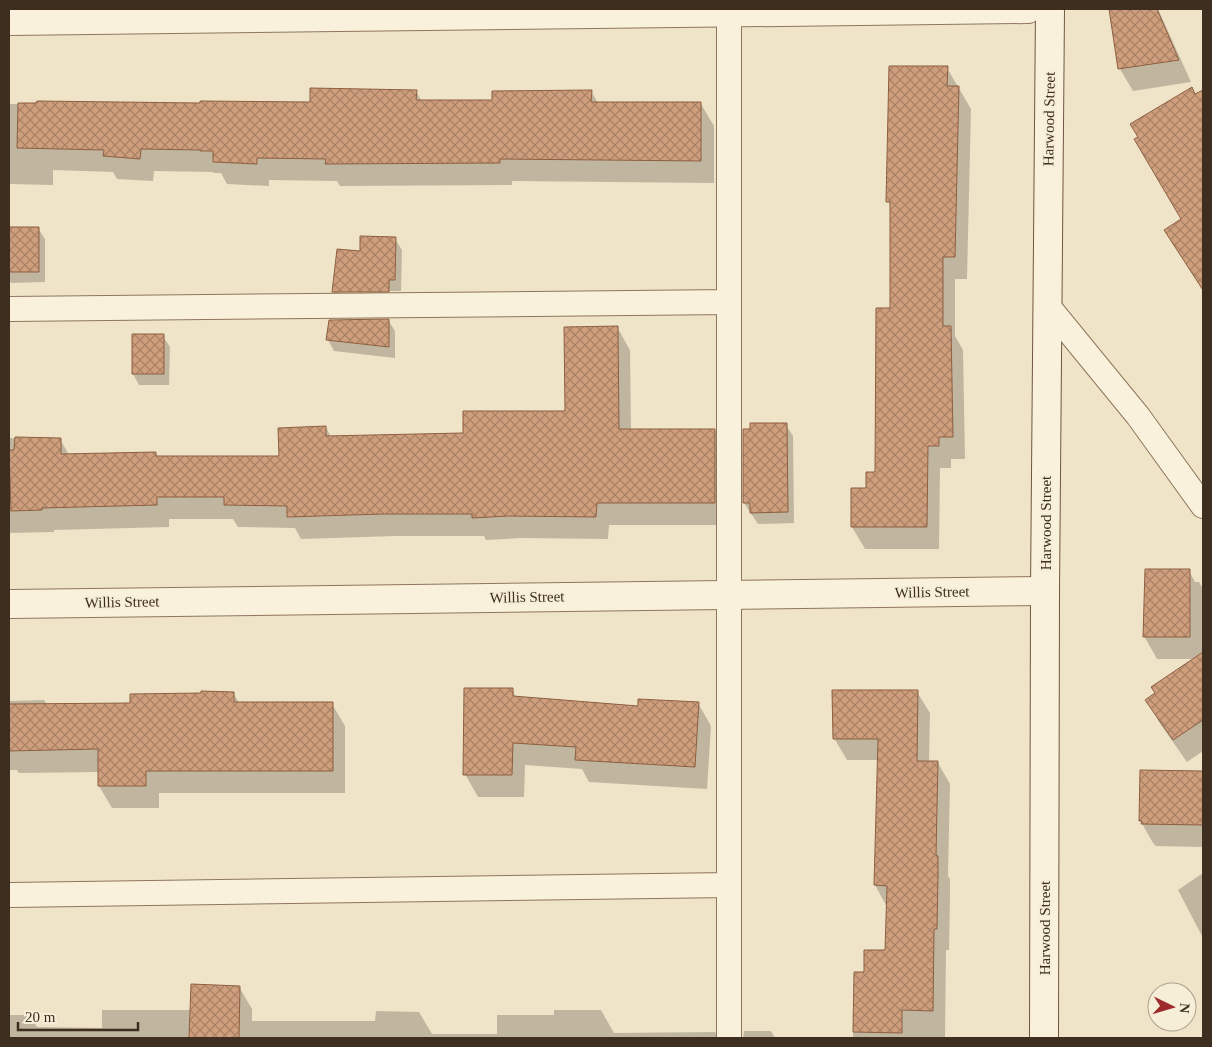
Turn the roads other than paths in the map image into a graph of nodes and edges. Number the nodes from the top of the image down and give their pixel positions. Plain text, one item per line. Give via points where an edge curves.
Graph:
1 (1028, 9) edge
2 (1050, 9) edge
3 (729, 12) junction
4 (9, 21) edge
5 (729, 302) junction
6 (1048, 306) junction
7 (9, 309) edge
8 (1203, 506) edge
9 (1046, 591) junction
10 (730, 594) junction
11 (9, 604) edge
12 (729, 885) junction
13 (9, 895) edge
14 (728, 1038) edge
15 (1044, 1038) edge

1 - 3 street
2 - 6 street, Harwood Street
3 - 4 street
3 - 5 lane
5 - 7 lane
5 - 10 lane
6 - 8 lane via 1138,416
6 - 9 street, Harwood Street
9 - 10 street, Willis Street
9 - 15 street, Harwood Street
10 - 11 street, Willis Street
10 - 12 lane
12 - 13 lane
12 - 14 lane

